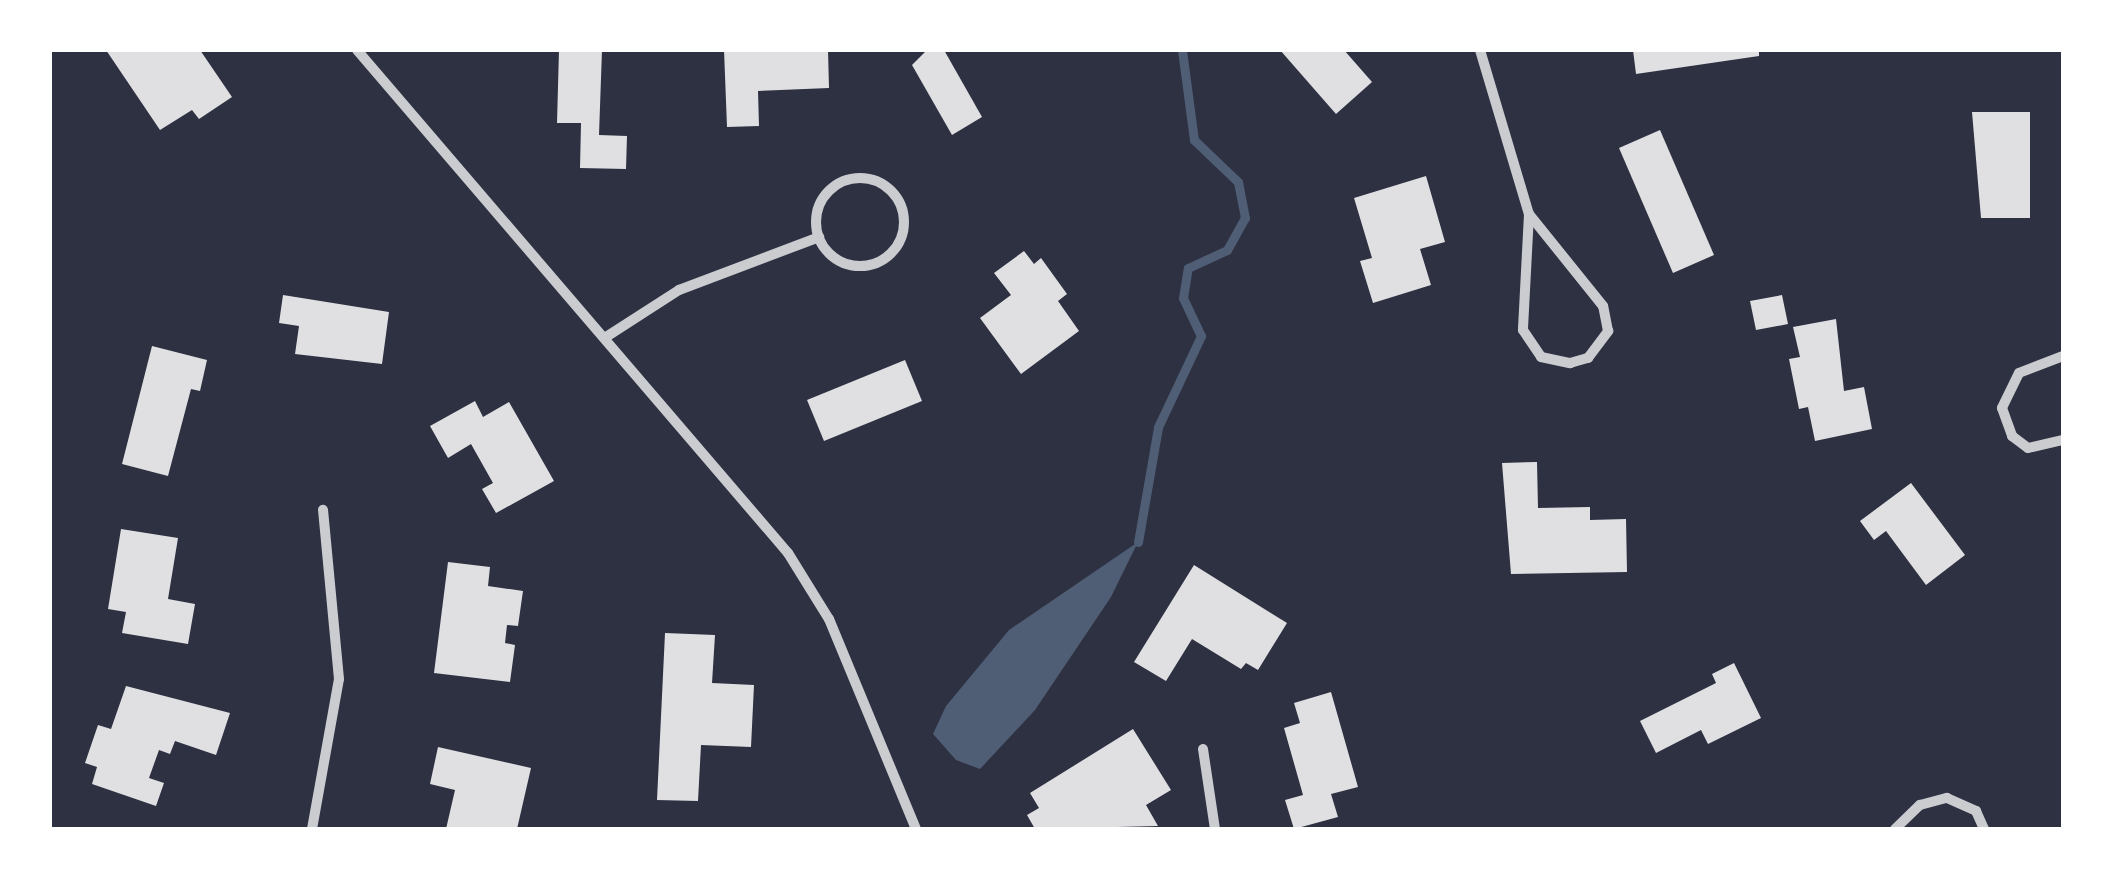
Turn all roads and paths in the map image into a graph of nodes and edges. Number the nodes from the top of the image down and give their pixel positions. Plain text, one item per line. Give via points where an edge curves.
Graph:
1 (357, 50) edge
2 (1480, 50) edge
3 (1529, 214) junction
4 (818, 238) junction
5 (606, 336) junction
6 (2063, 356) edge
7 (2063, 440) edge
8 (323, 510) dead end
9 (1204, 749) dead end
10 (312, 829) edge
11 (916, 829) edge
12 (1216, 829) edge
13 (1895, 829) edge
14 (1984, 829) edge

1 - 5 street
2 - 3 street
3 - 3 street via 1603,306 1608,332 1588,358 1570,363 1541,357 1524,330
4 - 4 street via 848,265 876,264 899,245 900,202 879,181 850,178 825,194
4 - 5 street via 679,290
5 - 11 street via 814,592
6 - 7 street via 2019,374 2002,408 2012,436 2028,448
8 - 10 street via 339,678
9 - 12 street
13 - 14 street via 1920,805 1947,798 1976,811

